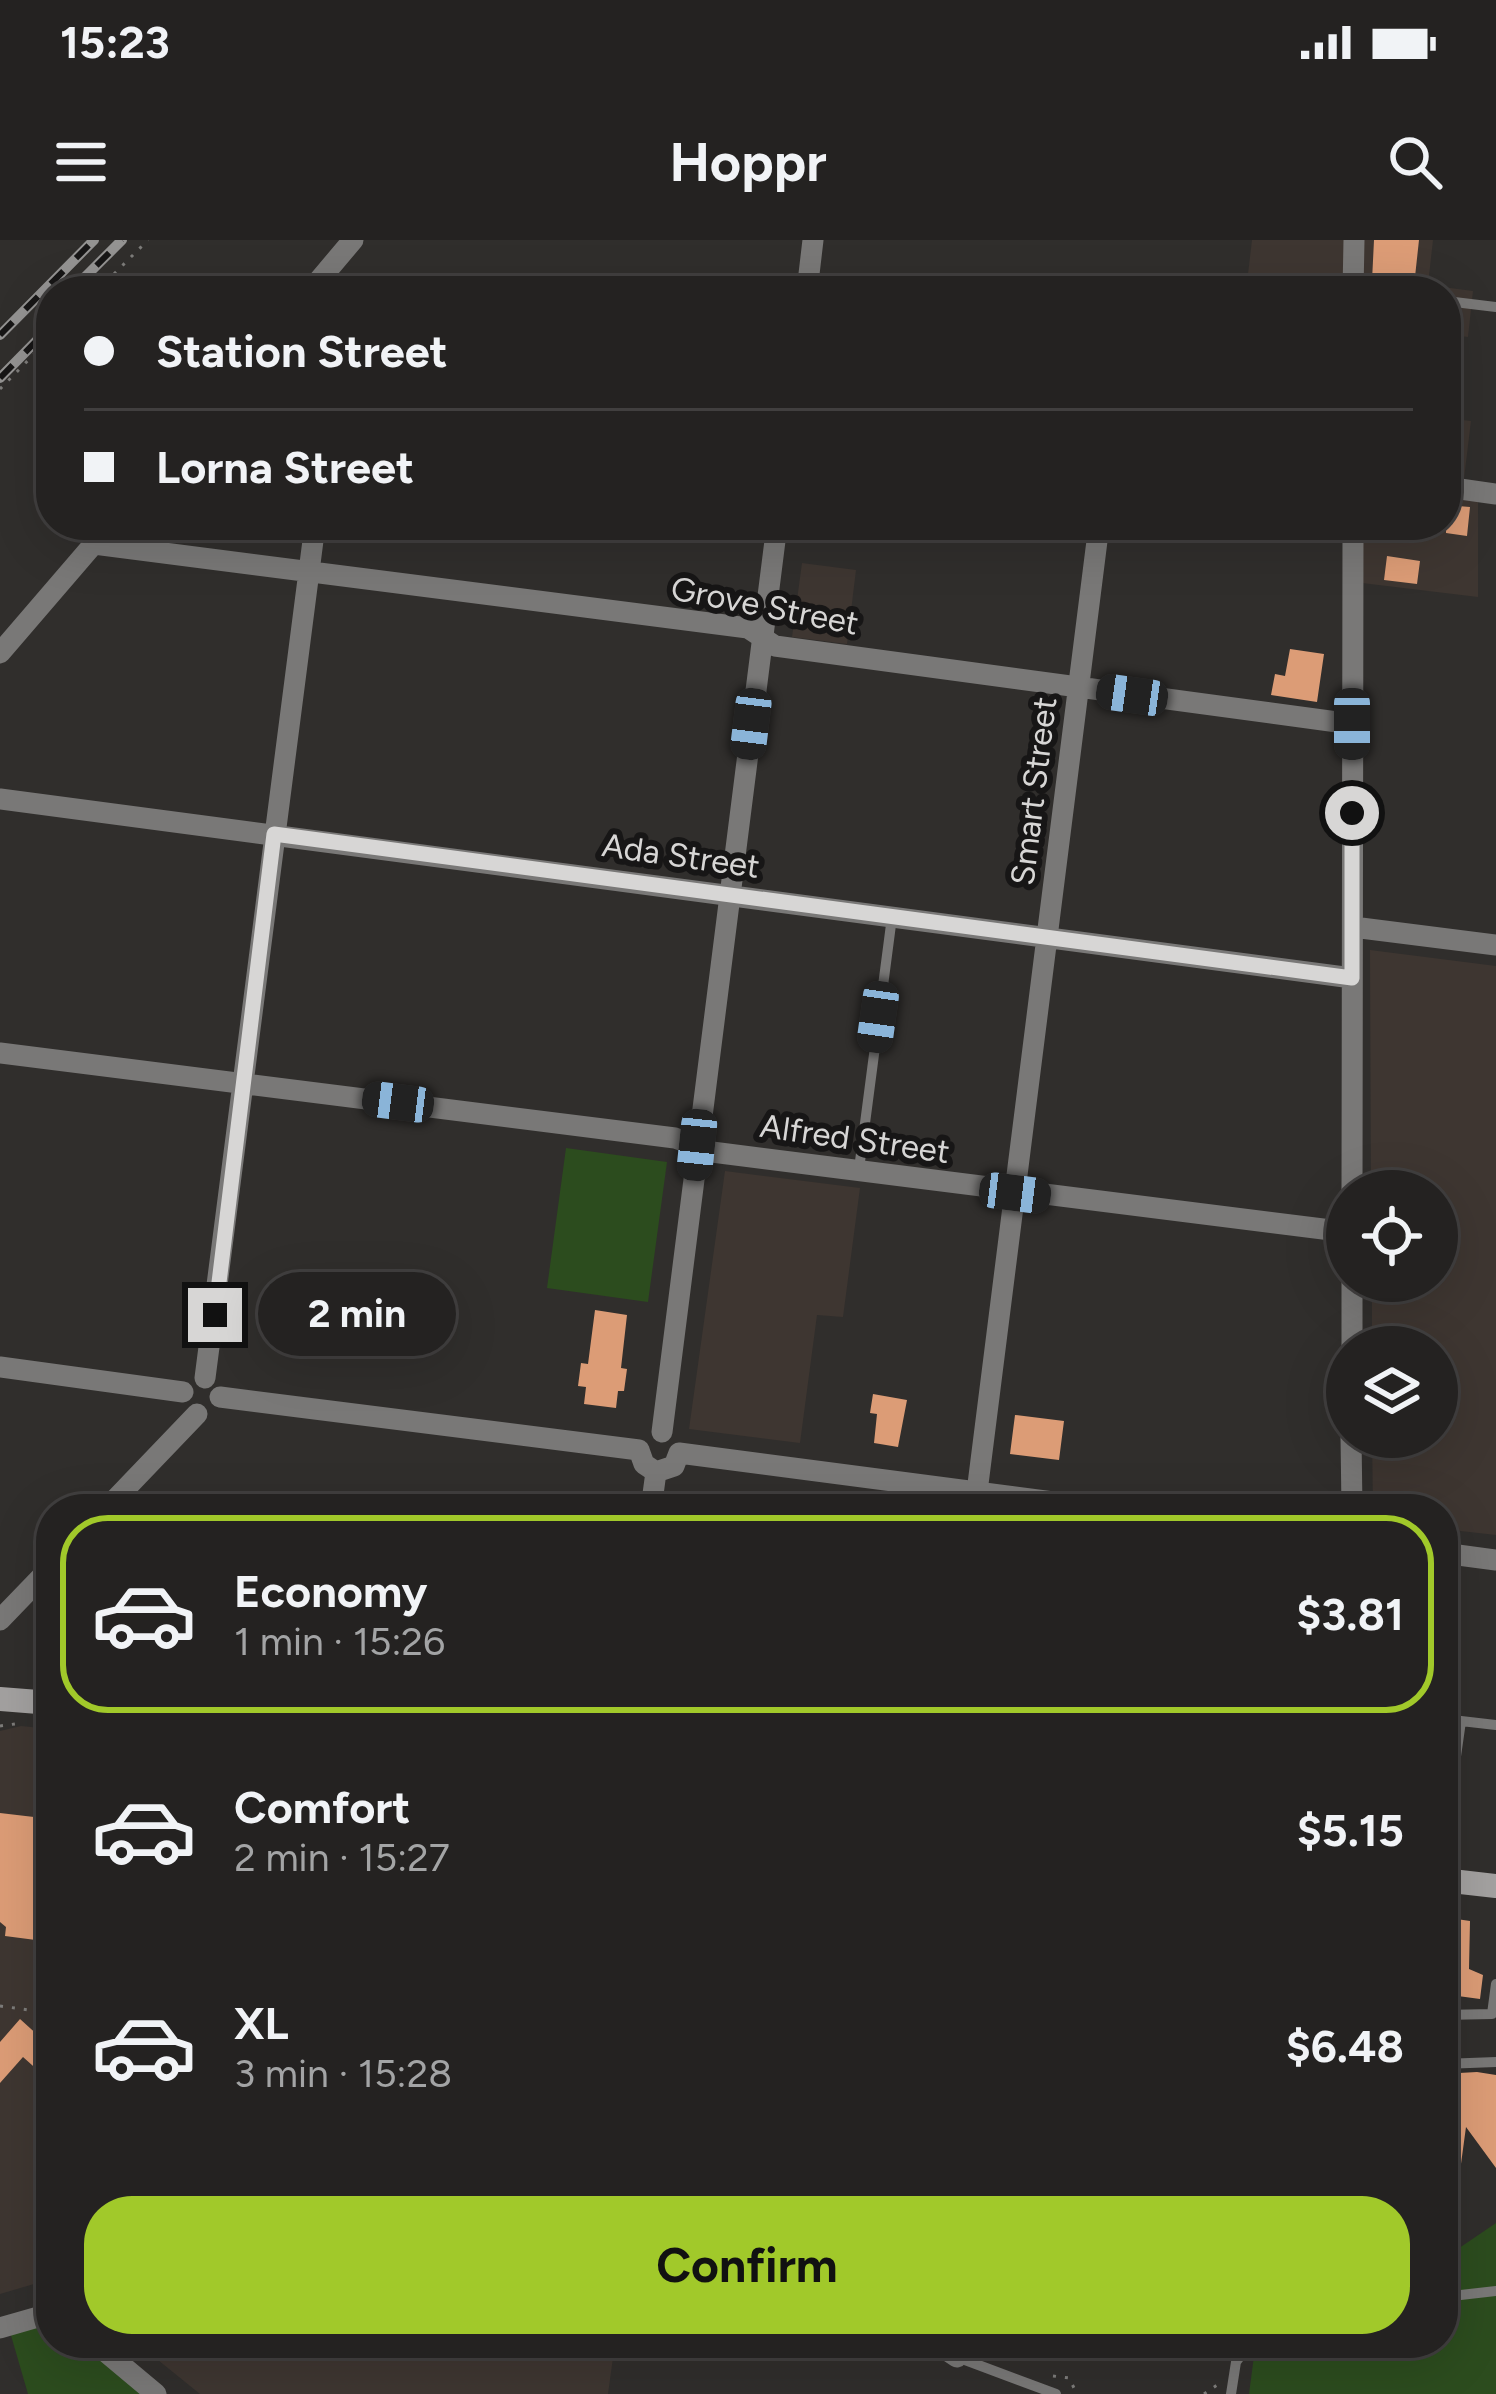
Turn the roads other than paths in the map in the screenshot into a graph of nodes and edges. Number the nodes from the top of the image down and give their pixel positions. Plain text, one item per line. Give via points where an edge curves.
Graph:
1 (352, 240) edge
2 (813, 240) edge
3 (1354, 240) edge
4 (328, 276) edge
5 (809, 276) edge
6 (1358, 276) edge
7 (1461, 303) edge
8 (1496, 307) edge
9 (1461, 489) edge
10 (1496, 494) edge
11 (97, 540) edge
12 (313, 540) edge
13 (775, 540) edge
14 (1097, 540) edge
15 (1353, 540) edge
16 (94, 544) junction
17 (308, 572) junction
18 (762, 638) junction
19 (0, 653) edge
20 (1078, 688) junction
21 (1352, 724) junction
22 (0, 799) edge
23 (274, 834) junction
24 (729, 895) junction
25 (892, 917) junction
26 (1353, 927) junction
27 (1049, 936) junction
28 (1496, 945) edge
29 (1352, 978) junction
30 (0, 1053) edge
31 (244, 1082) junction
32 (697, 1145) junction
33 (1352, 1170) edge
34 (858, 1171) junction
35 (1015, 1193) junction
36 (1326, 1230) edge
37 (0, 1367) edge
38 (205, 1378) junction
39 (184, 1392) junction
40 (220, 1397) junction
41 (197, 1414) junction
42 (662, 1432) junction
43 (639, 1450) junction
44 (679, 1454) junction
45 (1352, 1458) edge
46 (656, 1472) junction
47 (977, 1492) junction
48 (120, 1494) edge
49 (653, 1494) edge
50 (992, 1494) edge
51 (1352, 1494) edge
52 (1458, 1555) edge
53 (1496, 1560) edge
54 (36, 1583) edge
55 (0, 1620) edge
56 (0, 1699) edge
57 (36, 1701) edge
58 (1496, 1725) edge
59 (1458, 1742) edge
60 (1458, 1882) edge
61 (1496, 1886) edge
62 (1496, 1984) edge
63 (1458, 2015) edge
64 (1496, 2062) edge
65 (1458, 2063) edge
66 (1496, 2291) edge
67 (1458, 2295) edge
68 (36, 2317) edge
69 (0, 2327) edge
70 (112, 2358) edge
71 (960, 2358) edge
72 (1239, 2358) edge
73 (156, 2394) edge
74 (1056, 2394) edge
75 (1231, 2394) edge

1 - 4 street
2 - 5 street
3 - 6 street
7 - 8 lane
9 - 10 street
11 - 16 street
12 - 17 street
13 - 18 street
14 - 20 street, Smart Street
15 - 21 street
16 - 17 street, Grove Street
16 - 19 street
17 - 18 street, Grove Street via 748,628
17 - 23 street
18 - 20 street, Grove Street
18 - 24 street
20 - 21 street, Grove Street
20 - 27 street, Smart Street
21 - 26 street
22 - 23 street, Ada Street
23 - 24 street, Ada Street
23 - 31 street
24 - 25 street, Ada Street
24 - 32 street
25 - 27 street, Ada Street
25 - 34 lane
26 - 28 street
26 - 29 street
27 - 29 street, Ada Street
27 - 35 street, Smart Street
29 - 33 street
30 - 31 street, Alfred Street
31 - 32 street, Alfred Street
31 - 38 street
32 - 34 street, Alfred Street
32 - 42 street
34 - 35 street, Alfred Street
35 - 36 street, Alfred Street
35 - 47 street, Smart Street
37 - 39 street
38 - 39 street via 191,1380
38 - 40 street
39 - 41 street
40 - 41 street via 212,1411
40 - 43 street
41 - 48 street
42 - 43 street via 647,1436
42 - 44 street
43 - 46 street
44 - 46 street via 670,1469
44 - 47 street
45 - 51 street
46 - 49 street
47 - 50 street
52 - 53 street
54 - 55 street
56 - 57 main road
58 - 59 lane via 1461,1721
60 - 61 main road
62 - 63 lane via 1492,2014
64 - 65 lane
66 - 67 lane
68 - 69 street
70 - 73 street
71 - 74 lane
72 - 75 lane

